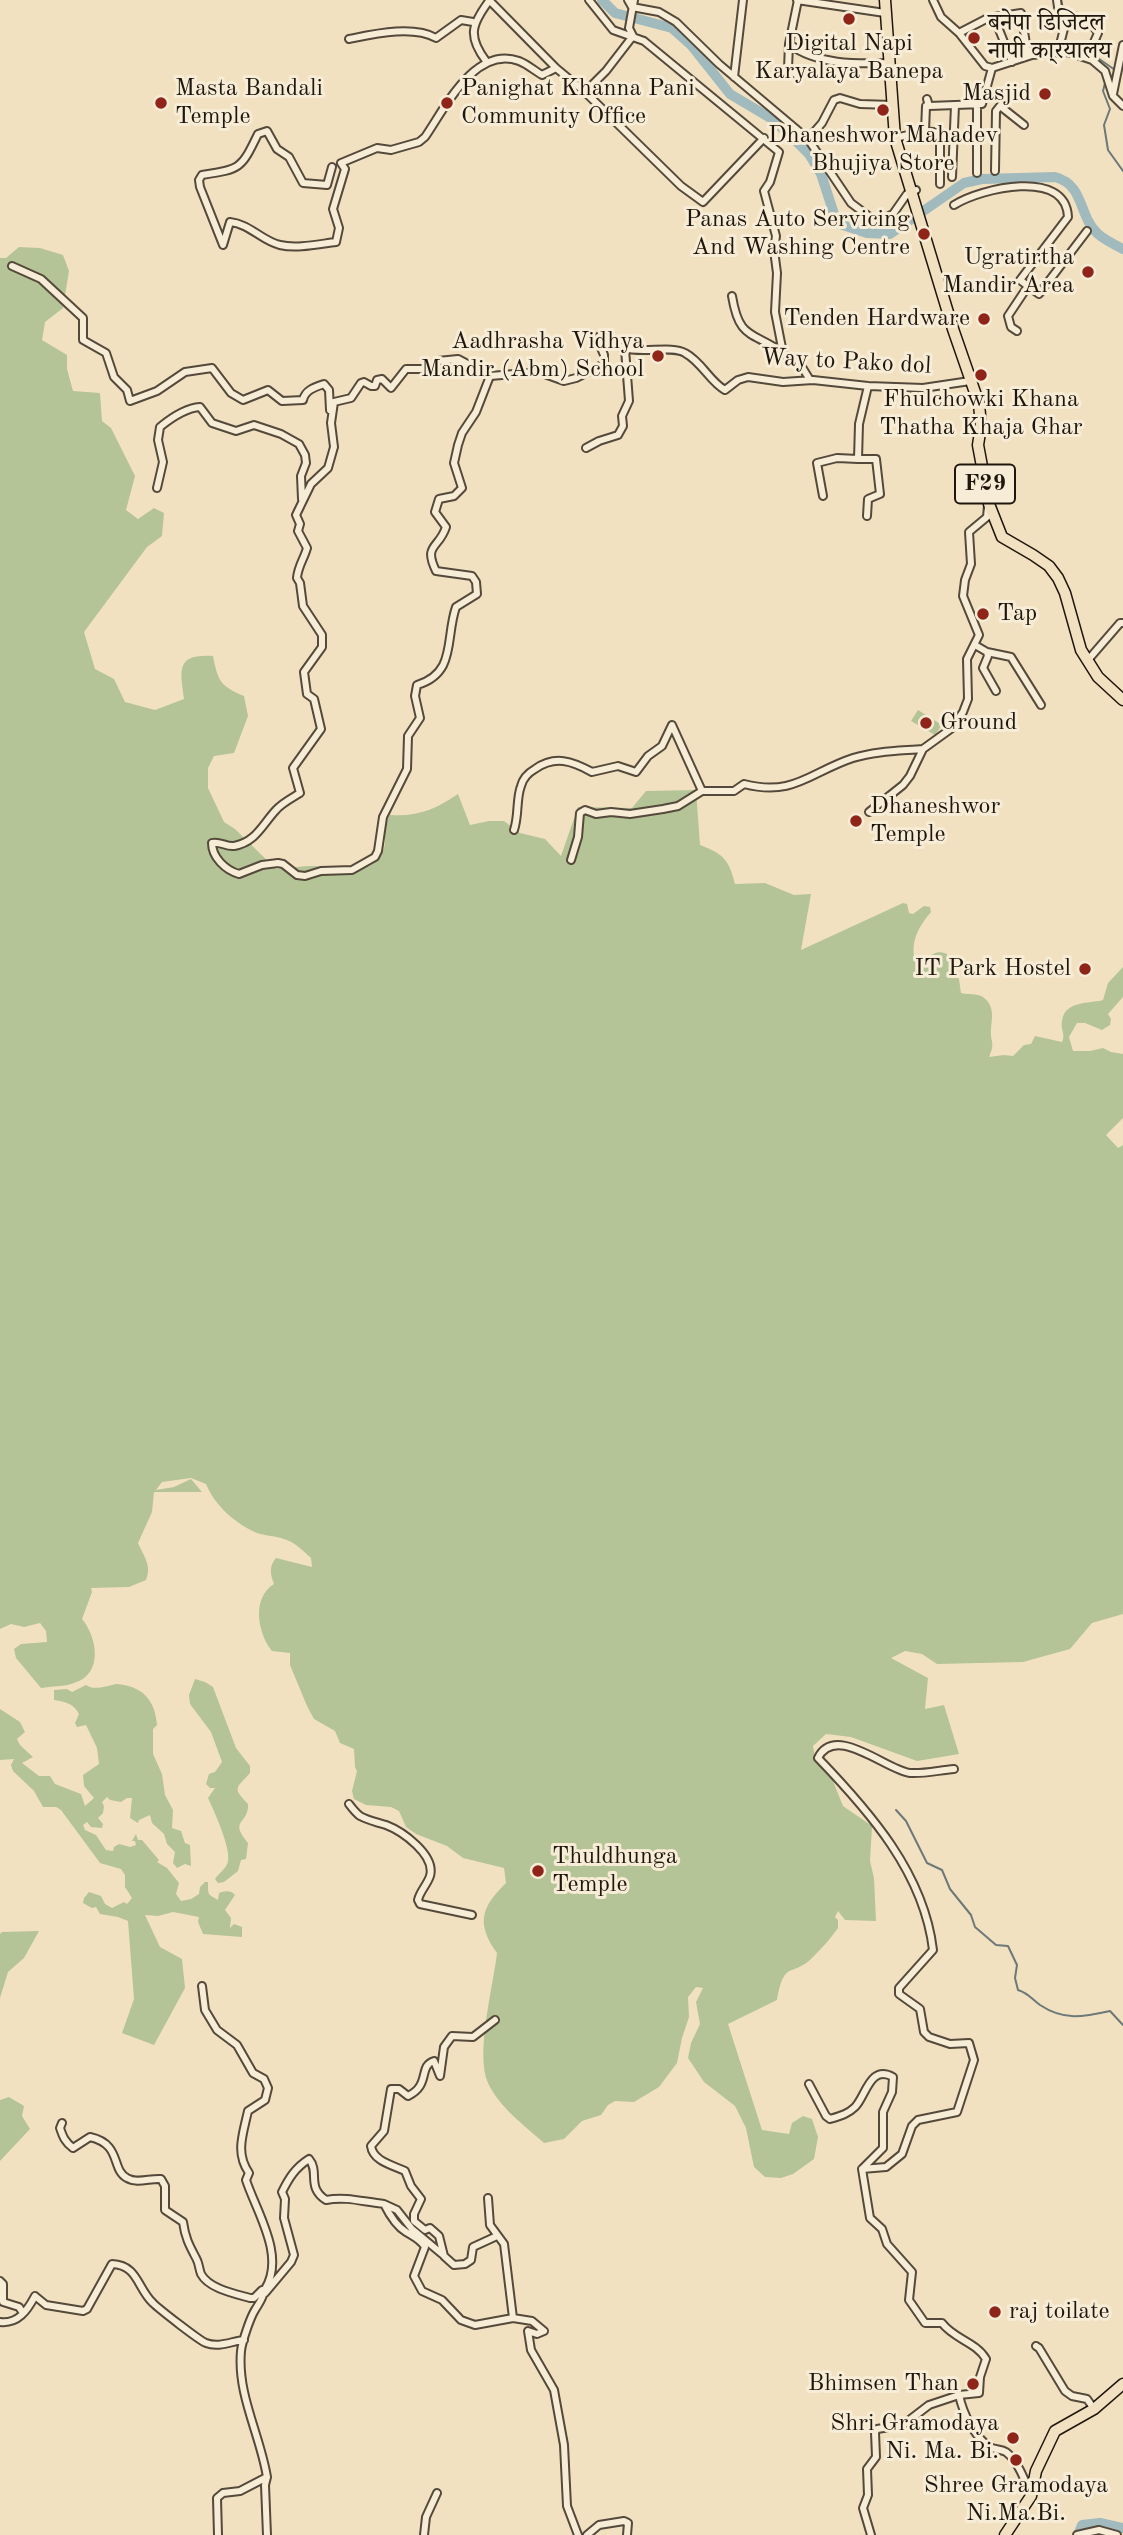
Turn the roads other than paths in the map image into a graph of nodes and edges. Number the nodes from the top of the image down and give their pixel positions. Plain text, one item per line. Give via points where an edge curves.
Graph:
1 (589, 0) edge
2 (743, 0) edge
3 (797, 0) edge
4 (850, 0) edge
5 (885, 0) edge
6 (933, 0) edge
7 (1058, 0) edge
8 (489, 1) edge
9 (631, 2) edge
10 (829, 3) edge
11 (850, 9) junction
12 (885, 13) junction
13 (994, 17) junction
14 (1067, 17) junction
15 (473, 22) junction
16 (959, 33) junction
17 (633, 36) junction
18 (349, 39) dead end
19 (789, 44) junction
20 (1123, 45) edge
21 (1058, 52) junction
22 (1028, 56) junction
23 (1087, 58) junction
24 (486, 61) junction
25 (889, 62) junction
26 (1013, 62) junction
27 (556, 68) junction
28 (992, 68) junction
29 (797, 75) dead end
30 (734, 77) junction
31 (584, 92) junction
32 (1113, 96) junction
33 (980, 104) junction
34 (892, 105) junction
35 (955, 105) junction
36 (1123, 106) edge
37 (998, 108) junction
38 (1024, 125) dead end
39 (925, 131) junction
40 (764, 138) junction
41 (895, 138) junction
42 (808, 139) junction
43 (332, 167) dead end
44 (995, 171) dead end
45 (977, 173) dead end
46 (952, 177) dead end
47 (940, 184) dead end
48 (913, 194) junction
49 (954, 205) dead end
50 (1087, 231) dead end
51 (12, 266) dead end
52 (1028, 286) junction
53 (732, 296) dead end
54 (1017, 331) dead end
55 (625, 348) junction
56 (783, 353) junction
57 (490, 376) junction
58 (810, 380) junction
59 (970, 381) junction
60 (868, 386) junction
61 (331, 423) junction
62 (586, 448) dead end
63 (858, 459) junction
64 (157, 488) dead end
65 (823, 496) dead end
66 (303, 500) junction
67 (989, 504) junction
68 (867, 516) dead end
69 (1123, 623) edge
70 (975, 645) junction
71 (987, 652) junction
72 (1088, 660) junction
73 (996, 691) dead end
74 (1123, 700) edge
75 (1041, 705) dead end
76 (923, 749) junction
77 (702, 791) junction
78 (869, 812) dead end
79 (514, 830) dead end
80 (570, 860) dead end
81 (954, 1769) dead end
82 (349, 1804) dead end
83 (472, 1914) dead end
84 (202, 1986) dead end
85 (495, 2020) dead end
86 (809, 2084) dead end
87 (62, 2123) dead end
88 (862, 2169) junction
89 (488, 2198) dead end
90 (384, 2204) junction
91 (497, 2236) junction
92 (444, 2256) junction
93 (0, 2281) edge
94 (264, 2292) junction
95 (23, 2313) junction
96 (513, 2318) junction
97 (0, 2322) edge
98 (244, 2340) junction
99 (1036, 2346) dead end
100 (1123, 2384) edge
101 (959, 2395) junction
102 (1094, 2409) junction
103 (267, 2477) junction
104 (437, 2493) dead end
105 (1031, 2496) junction
106 (218, 2535) edge
107 (267, 2535) edge
108 (424, 2535) edge
109 (578, 2535) edge
110 (587, 2535) edge
111 (627, 2535) edge
112 (871, 2535) edge
113 (1005, 2535) edge
114 (1077, 2535) edge
115 (1117, 2535) edge

1 - 17 street via 613,30
2 - 30 street
3 - 10 street
3 - 19 street
4 - 11 street
5 - 12 main road, F29
6 - 16 street via 941,17
7 - 14 street
8 - 15 street
8 - 27 street
9 - 17 street via 629,28
9 - 30 street via 676,22
10 - 11 street
11 - 12 street
12 - 25 main road, F29
13 - 16 street
13 - 22 street via 1021,13
13 - 26 street
14 - 21 street
14 - 23 street via 1091,22 1098,33
15 - 18 street via 461,20 436,38 424,33 382,32
15 - 24 street
16 - 28 street via 981,62
17 - 31 street
17 - 40 street via 644,40
19 - 25 street via 836,62
19 - 29 street via 788,69
20 - 32 street
21 - 22 street
21 - 23 street
22 - 26 street
23 - 32 street via 1105,71
24 - 27 street via 519,61 542,75
24 - 43 street via 466,78 419,142 391,150 377,148 341,163 345,169 333,209 339,228 336,242 279,245 230,222 223,245 199,180 202,175 233,170 245,162 258,134 267,131 303,183 327,185
25 - 34 main road, F29
26 - 28 street
27 - 31 street
28 - 33 street
30 - 42 street
31 - 40 street via 703,202
32 - 36 street
33 - 35 street
33 - 37 street
33 - 45 street
34 - 41 main road, F29
34 - 42 street via 834,100
35 - 39 street via 928,102
35 - 46 street
37 - 38 street
37 - 44 street
39 - 41 street
39 - 47 street via 940,132
40 - 56 street via 780,155 764,191 776,236 775,312
41 - 48 main road, F29
42 - 48 street via 851,203 871,218 883,220
48 - 59 main road, F29
49 - 52 street via 1001,189 1040,186 1061,197 1068,218 1020,280
50 - 52 street via 1039,294
51 - 61 street via 41,279 83,317 83,340 106,353 114,377 127,390 130,401 157,391 185,372 212,368 231,393 243,400 268,390 282,401 303,400 313,387 324,384 329,390
52 - 54 street via 1008,316
53 - 56 street via 735,316 745,331
55 - 57 street, Way to Pako dol via 600,336 604,364 564,381 539,372
55 - 58 street, Way to Pako dol via 680,351 697,361 725,390 748,377
55 - 62 street via 630,393 623,426 618,435
56 - 58 street via 802,367
57 - 61 street via 458,359 438,361 432,369 405,369 391,388 382,379 371,387 360,383 351,398 334,402
57 - 66 street via 458,445 455,472 462,488 454,496 439,499 435,512 446,527 429,557 436,571 472,576 477,594 456,607 444,666 429,681 417,685 420,718 408,736 407,769 383,817 375,857 352,870 305,876 271,863 239,874 214,855 212,843 231,847 248,842 277,808 300,793 293,768 321,729 304,672 322,647 322,635 303,606 297,578 307,548 296,515
58 - 60 street, Way to Pako dol
59 - 60 street, Way to Pako dol via 923,388
59 - 67 main road, F29 via 979,404 978,445
60 - 63 street via 858,430
61 - 66 street via 334,447 328,468 311,484
63 - 65 street via 817,463
63 - 68 street via 876,459 880,494 868,499
64 - 66 street via 163,462 160,427 172,417 200,407 212,423 236,431 254,425 299,443 306,463 301,476
67 - 70 street via 986,517 969,532 971,564 964,596 979,635
67 - 72 main road, F29 via 1002,537 1049,566 1058,578
69 - 72 street
70 - 71 street
70 - 76 street via 967,659 967,705 952,727
71 - 73 street via 983,668
71 - 75 street via 1011,657
72 - 74 main road, F29 via 1098,677
76 - 77 street via 864,755 791,786 744,784 734,791
76 - 78 street via 903,785
77 - 79 street via 671,725 662,746 636,772 618,766 592,772 560,760 541,765 520,787
77 - 80 street via 678,806 663,809 630,814 582,811
81 - 88 street via 909,1773 849,1746 834,1745 818,1758 884,1832 922,1911 933,1950 899,1988 899,1994 920,2009 929,2037 950,2044 969,2043 974,2060 957,2112 918,2120 902,2154 886,2166
82 - 83 street via 361,1816 413,1838 424,1853 430,1875 420,1904
84 - 94 street via 205,2010 217,2030 237,2045 268,2088 265,2100 248,2111 240,2152 274,2254
85 - 92 street via 473,2037 448,2039 440,2076 434,2061 429,2062 416,2092 408,2096 399,2088 391,2089 384,2131 371,2146 377,2158 405,2171 421,2199 414,2221 439,2236
86 - 88 street via 830,2119 858,2105 876,2076 893,2077 883,2112 883,2148
87 - 94 street via 62,2135 73,2148 90,2137 97,2138 112,2150 122,2174 130,2180 161,2179 165,2210 183,2222 188,2246 204,2278 225,2291 250,2298
88 - 101 street via 870,2218 883,2229 887,2244 912,2272 909,2300 925,2323 942,2323 986,2358 979,2393
89 - 91 street via 490,2225
90 - 92 street via 397,2210
90 - 94 street via 343,2197 326,2200 314,2186 314,2165 309,2159 299,2166 282,2192 294,2255
90 - 96 street via 403,2231 425,2247 414,2276 422,2291 442,2300 461,2320 475,2326
91 - 92 street via 473,2247 471,2260 465,2264 454,2265
91 - 96 street via 504,2244
93 - 95 street via 3,2302
94 - 98 street
95 - 97 street via 10,2323
95 - 98 street via 35,2296 46,2305 87,2309 112,2264 121,2264 138,2277 153,2304 206,2343
96 - 109 street via 532,2321 544,2331 528,2331 531,2350 554,2390 564,2445 567,2506
98 - 103 street via 242,2376
99 - 102 street via 1065,2390 1087,2399
100 - 102 main road
101 - 105 street via 969,2423 990,2447 1008,2453
101 - 112 street via 929,2405 903,2425 875,2432 876,2457 867,2469 868,2495 863,2508
102 - 105 main road via 1055,2431 1036,2471
103 - 106 street via 217,2498
103 - 107 street
104 - 108 street via 426,2516
105 - 113 main road
110 - 111 street via 599,2525 624,2521
114 - 115 street via 1099,2530

